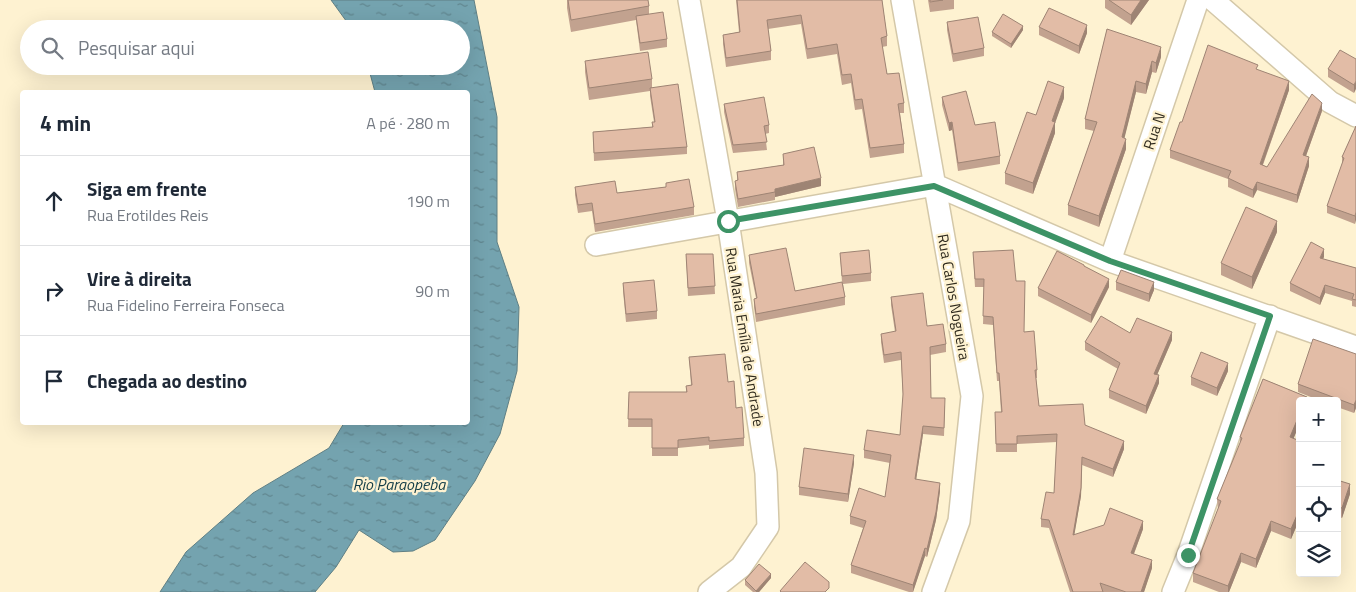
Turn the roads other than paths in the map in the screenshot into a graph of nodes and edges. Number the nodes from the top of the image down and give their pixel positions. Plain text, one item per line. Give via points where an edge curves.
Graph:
1 (689, 0) edge
2 (902, 0) edge
3 (1198, 0) edge
4 (1213, 0) edge
5 (1356, 116) edge
6 (934, 186) junction
7 (728, 221) junction
8 (596, 245) dead end
9 (1110, 261) junction
10 (1270, 316) junction
11 (1356, 347) edge
12 (708, 592) edge
13 (933, 592) edge
14 (1173, 592) edge

1 - 7 street, Rua Maria Emília de Andrade
2 - 6 street, Rua Carlos Nogueira
3 - 9 street, Rua N
4 - 5 street via 1330,102
6 - 7 street
6 - 9 street
6 - 13 street, Rua Carlos Nogueira via 972,396 959,521
7 - 8 street
7 - 12 street, Rua Maria Emília de Andrade via 766,473 768,527 741,567
9 - 10 street
10 - 11 street
10 - 14 street

